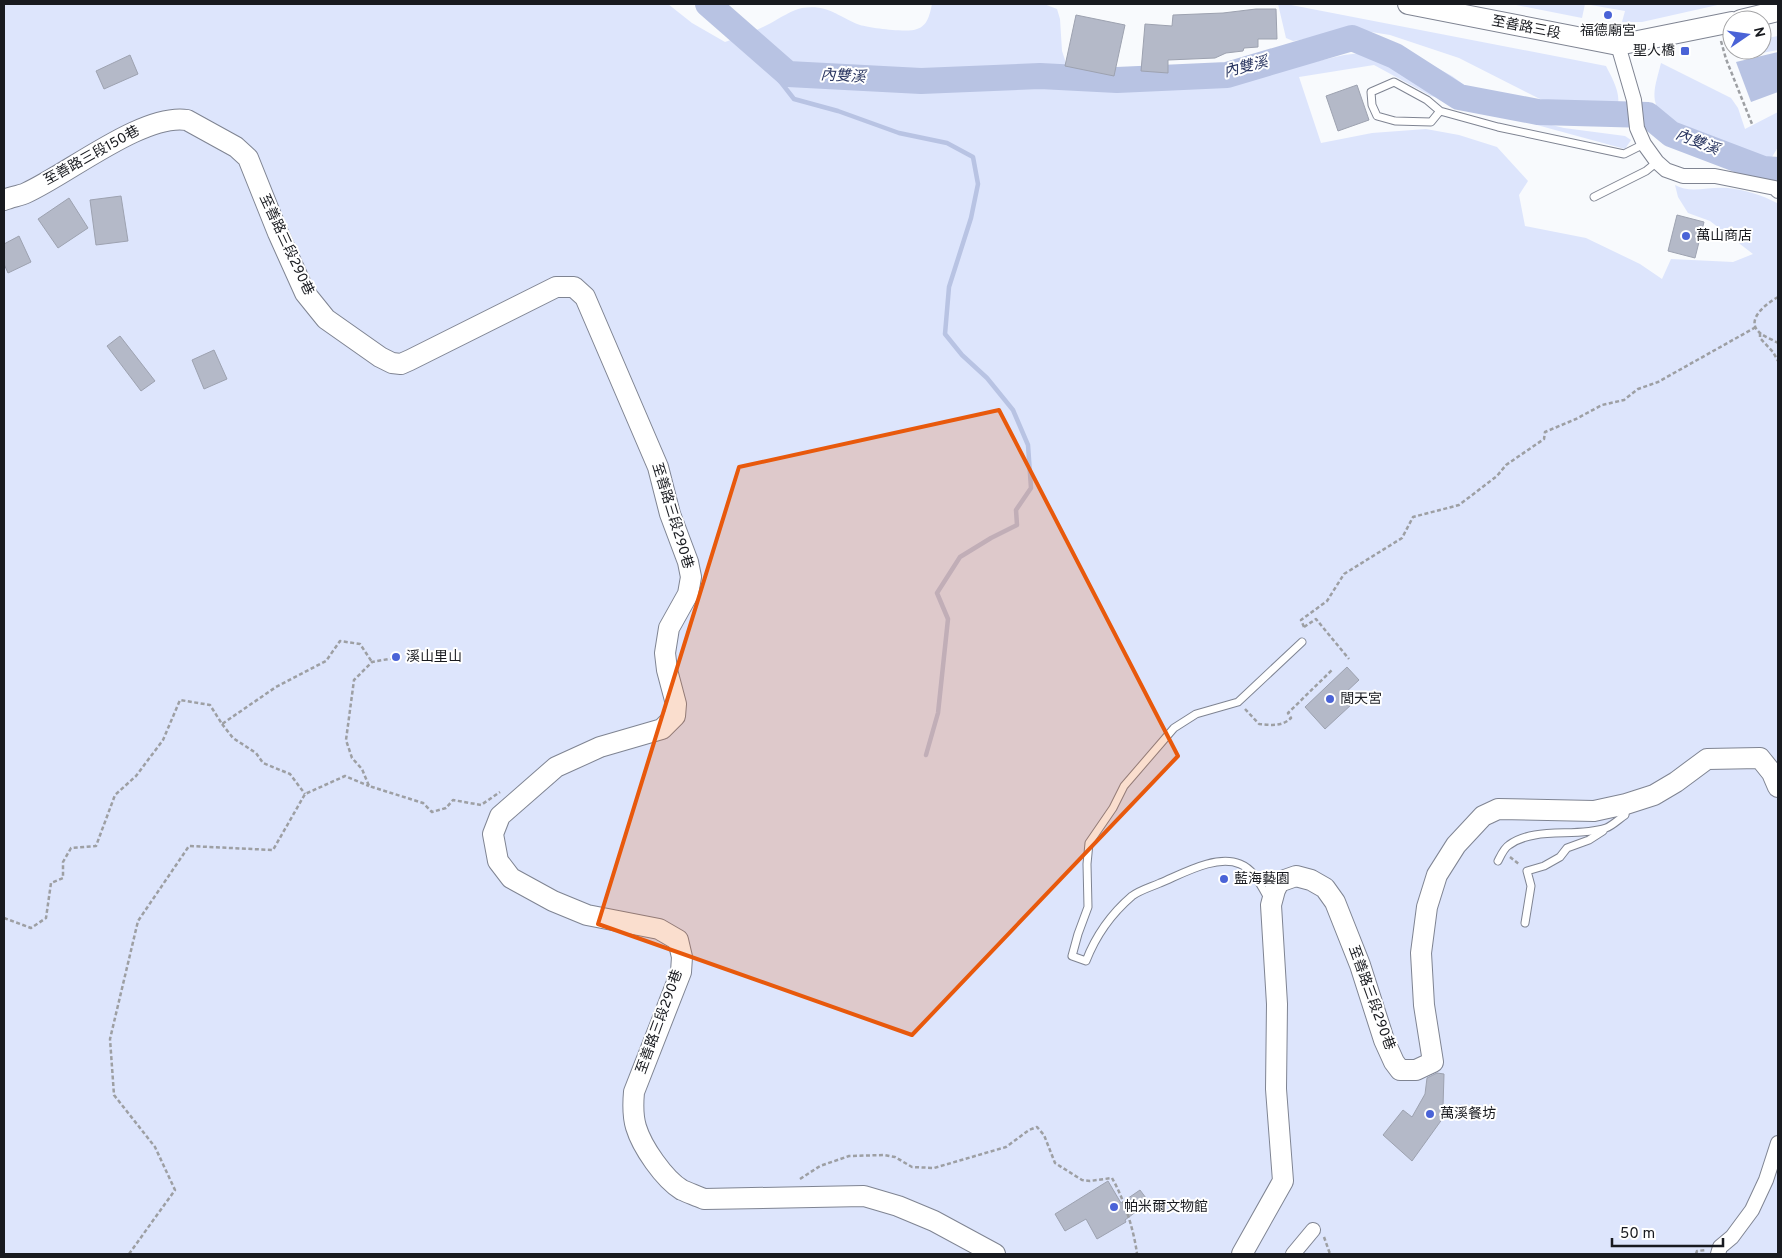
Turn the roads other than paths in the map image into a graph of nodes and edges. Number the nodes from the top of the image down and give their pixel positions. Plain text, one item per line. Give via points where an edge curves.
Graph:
1 (1408, 4) edge
2 (1722, 24) edge
3 (1618, 46) junction
4 (1440, 111) junction
5 (1644, 144) junction
6 (236, 147) joint
7 (1657, 162) junction
8 (1778, 192) edge
9 (1594, 198) dead end
10 (4, 200) edge
11 (1302, 642) road end
12 (1778, 787) edge
13 (1626, 804) junction
14 (1608, 828) junction
15 (1498, 861) dead end
16 (1271, 905) junction
17 (1525, 923) dead end
18 (1778, 1143) edge
19 (1313, 1230) dead end
20 (995, 1254) edge
21 (1242, 1254) edge
22 (1292, 1254) edge
23 (1718, 1254) edge

1 - 3 street, 至善路三段
2 - 3 street, 至善路三段
3 - 5 street
4 - 4 lane via 1394,82 1371,92 1377,116 1395,121 1430,122
4 - 5 lane via 1624,154
5 - 7 street
6 - 10 street, 至善路三段150巷 via 187,120 179,119 144,127 26,193
6 - 20 street, 至善路三段290巷 via 248,158 305,293 326,319 392,363 410,360 556,287 574,287 585,297 658,467 691,577 688,594 669,628 665,653 676,704 675,716 662,729 600,747 556,767 500,816 493,834 498,861 511,878 587,915 659,929 678,940 681,972 634,1092 636,1127 654,1162 682,1190 704,1199 864,1196 934,1222
7 - 8 street via 1666,170 1683,176 1715,176 1775,188
7 - 9 lane
11 - 16 lane via 1238,702 1196,714 1174,728 1124,786 1089,843 1088,907 1072,956 1086,961 1106,922 1134,895 1200,866 1229,861 1241,864 1254,873
12 - 13 street, 至善路三段290巷 via 1760,758 1707,759 1654,795
13 - 14 lane via 1625,815
13 - 16 street, 至善路三段290巷 via 1594,811 1498,808 1483,816 1456,844 1437,875 1427,907 1421,953 1424,1005 1433,1062 1416,1070 1400,1070 1394,1062 1360,964 1335,902 1325,888 1296,876 1279,882
14 - 15 lane via 1533,834 1509,845
14 - 17 lane via 1567,848 1560,857 1544,866 1527,871 1531,886
16 - 21 street, 至善路三段290巷 via 1282,1181
18 - 23 street via 1752,1210 1732,1237 1720,1247
19 - 22 street

